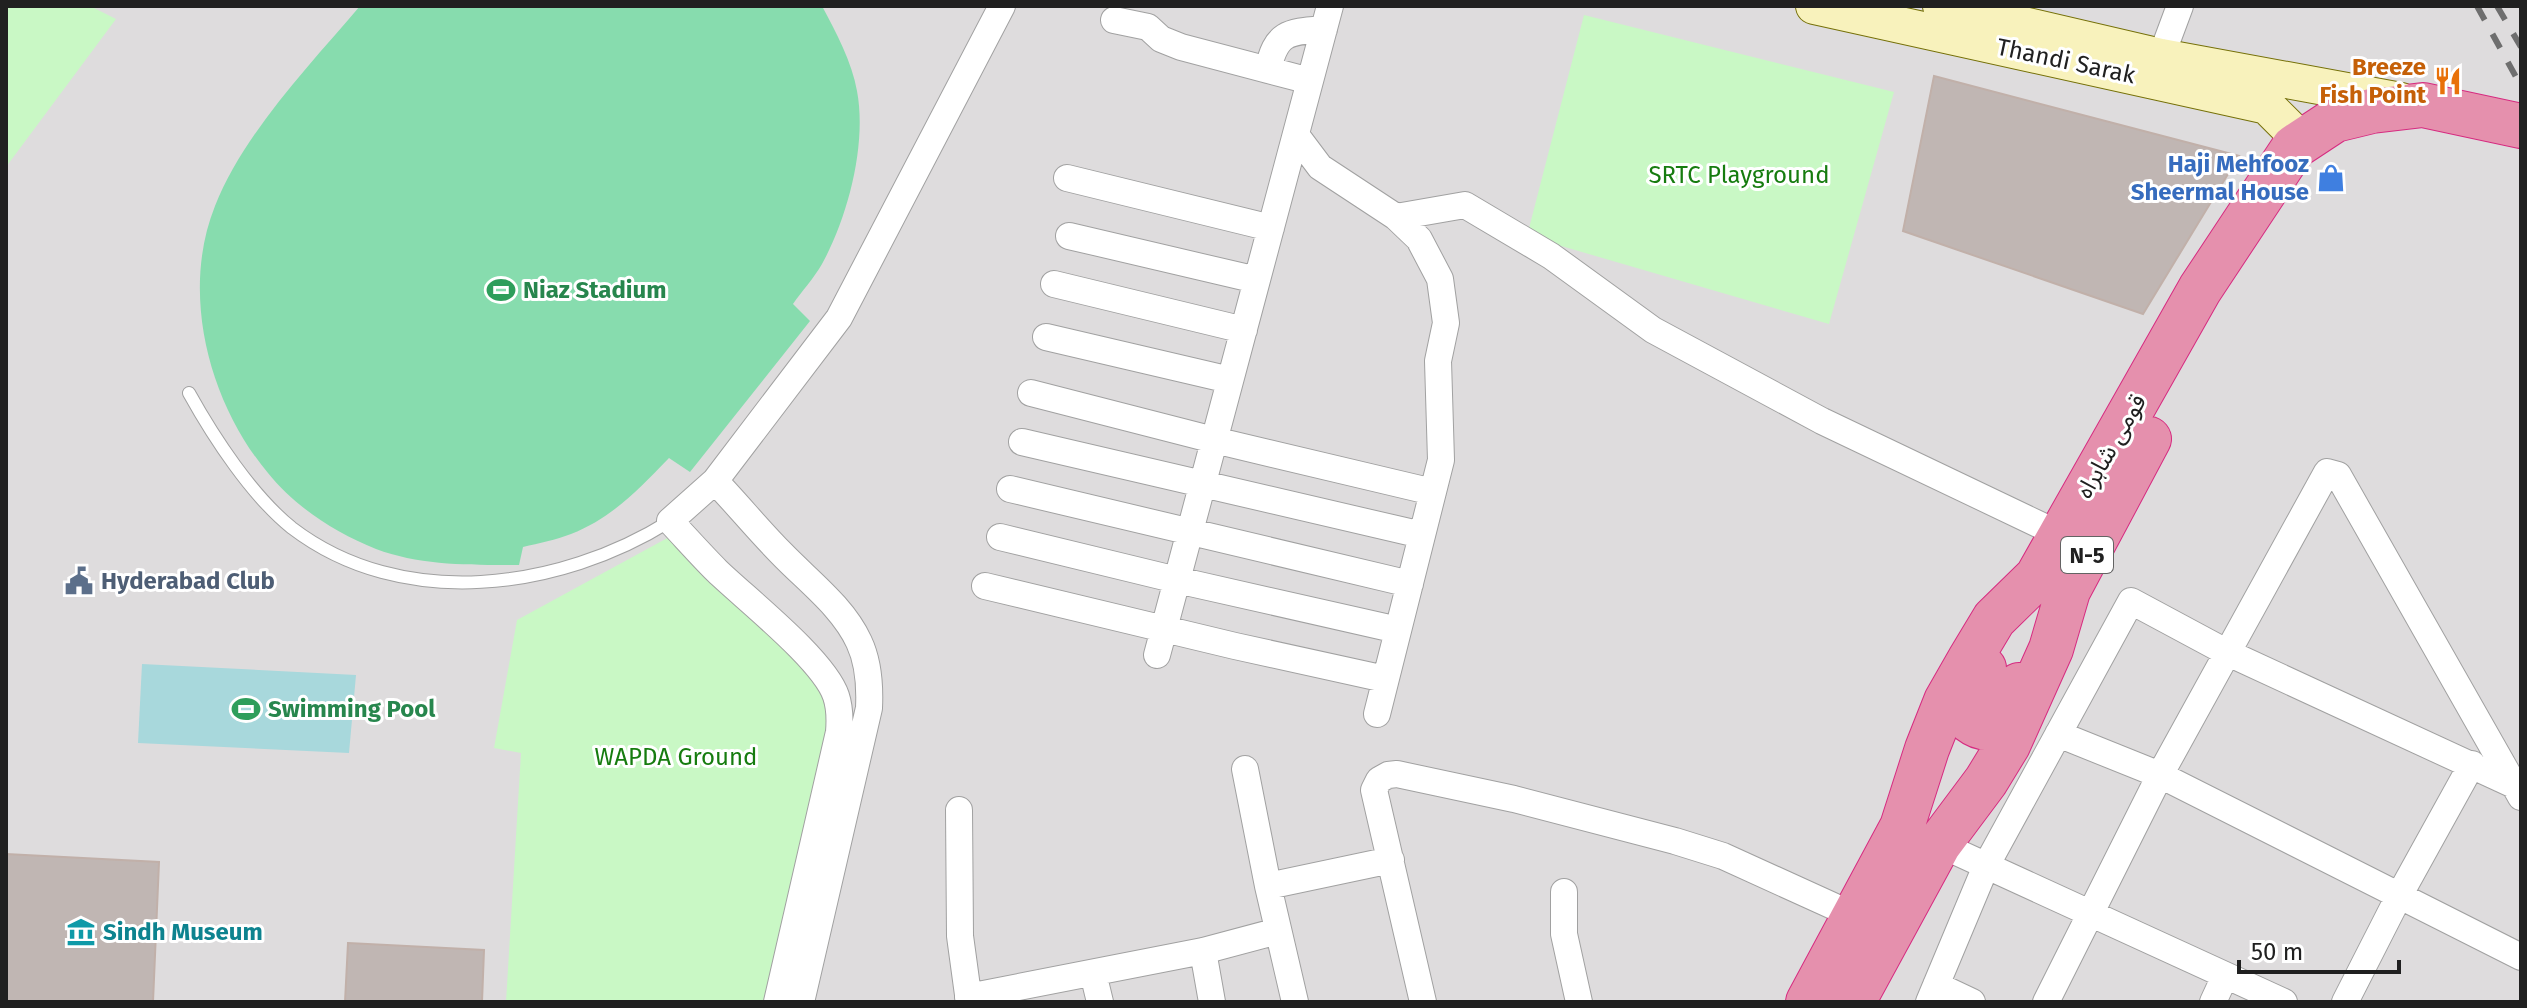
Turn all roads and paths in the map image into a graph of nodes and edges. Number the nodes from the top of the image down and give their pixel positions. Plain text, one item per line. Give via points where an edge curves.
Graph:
1 (1002, 6) edge
2 (1814, 6) edge
3 (1941, 6) edge
4 (2180, 6) edge
5 (1327, 18) edge
6 (1114, 20) dead end
7 (2161, 57) junction
8 (1268, 70) junction
9 (1310, 81) junction
10 (2423, 105) junction
11 (1296, 135) junction
12 (2520, 142) edge
13 (2294, 147) junction
14 (1067, 178) dead end
15 (1396, 217) junction
16 (1271, 228) junction
17 (1069, 236) dead end
18 (1257, 280) junction
19 (1054, 284) dead end
20 (1244, 330) junction
21 (1046, 337) dead end
22 (1230, 380) junction
23 (189, 393) dead end
24 (1031, 393) dead end
25 (1214, 440) junction
26 (1022, 442) dead end
27 (715, 481) junction
28 (1203, 483) junction
29 (1010, 489) dead end
30 (1433, 492) junction
31 (670, 521) junction
32 (1190, 533) junction
33 (1422, 535) junction
34 (2061, 535) junction
35 (1000, 537) dead end
36 (1177, 580) junction
37 (1410, 584) junction
38 (2052, 584) junction
39 (985, 586) dead end
40 (1164, 628) junction
41 (1398, 630) junction
42 (2226, 652) junction
43 (1157, 655) dead end
44 (1385, 679) junction
45 (1377, 714) dead end
46 (2058, 734) junction
47 (2472, 764) junction
48 (1245, 769) dead end
49 (2160, 775) junction
50 (2517, 791) edge
51 (959, 810) dead end
52 (1939, 844) junction
53 (1391, 860) junction
54 (1986, 866) junction
55 (1268, 886) junction
56 (1564, 892) dead end
57 (2399, 896) junction
58 (2092, 912) junction
59 (1855, 916) junction
60 (1278, 931) junction
61 (1203, 951) junction
62 (2521, 957) edge
63 (1093, 973) junction
64 (2225, 976) junction
65 (1932, 994) edge
66 (968, 1000) edge
67 (777, 1002) edge
68 (801, 1002) edge
69 (1100, 1002) edge
70 (1212, 1002) edge
71 (1295, 1002) edge
72 (1423, 1002) edge
73 (1579, 1002) edge
74 (1808, 1002) edge
75 (1853, 1002) edge
76 (1972, 1002) edge
77 (2046, 1002) edge
78 (2213, 1002) edge
79 (2284, 1002) edge
80 (2345, 1002) edge

1 - 27 street via 839,318
2 - 13 main road, Thandi Sarak via 2267,106 2290,129
3 - 7 main road, Thandi Sarak
4 - 7 street
5 - 8 street via 1279,39
5 - 9 street
6 - 8 street via 1148,27 1181,47
7 - 10 main road, Thandi Sarak
8 - 9 street
9 - 11 street
10 - 12 highway, قومی شاہراہ / N-5
10 - 13 highway, قومی شاہراہ / N-5 via 2335,120
11 - 15 street via 1320,167
11 - 16 street
12 - 38 highway, قومی شاہراہ / N-5 via 2389,132 2358,134 2331,146 2222,302
13 - 34 highway, قومی شاہراہ / N-5 via 2200,289
14 - 16 street
15 - 30 street via 1419,239 1440,279 1446,323 1438,361 1441,460
15 - 34 street via 1465,205 1551,256 1653,330 1822,421
16 - 18 street
17 - 18 street
18 - 20 street
19 - 20 street
20 - 22 street
21 - 22 street
22 - 25 street
23 - 31 lane via 241,474 291,527 324,549 410,578 454,583 544,575 587,562
24 - 25 street
25 - 28 street
25 - 30 street
26 - 28 street
27 - 31 street
27 - 68 street via 836,607 861,644 866,667 869,708
28 - 32 street
28 - 33 street
29 - 32 street
30 - 33 street
31 - 67 street via 804,652 836,696 839,732
32 - 36 street
32 - 37 street
33 - 37 street
34 - 38 highway, قومی شاہراہ / N-5
35 - 36 street
36 - 40 street
36 - 41 street
37 - 41 street
38 - 52 highway, قومی شاہراہ / N-5 via 2051,649 2008,745
38 - 59 highway, قومی شاہراہ / N-5 via 1994,619 1946,701 1902,827
39 - 40 street
40 - 43 street
40 - 44 street
41 - 44 street
42 - 46 street via 2131,601
42 - 47 street
42 - 49 street
42 - 50 street via 2327,472 2338,475
44 - 45 street
46 - 49 street
46 - 54 street
47 - 50 street
47 - 57 street
48 - 55 street
49 - 57 street
49 - 58 street
51 - 66 street via 960,936
52 - 54 street
52 - 75 highway, قومی شاہراہ / N-5
53 - 55 street
53 - 59 street via 1374,790 1379,780 1397,774 1711,852
53 - 72 street
54 - 58 street
54 - 65 street
55 - 60 street
56 - 73 street via 1564,934
57 - 62 street
57 - 80 street
58 - 64 street
58 - 77 street
59 - 74 highway, قومی شاہراہ / N-5
60 - 61 street
60 - 71 street
61 - 63 street
61 - 70 street
63 - 66 street
63 - 69 street
64 - 78 street
64 - 79 street
65 - 76 street

